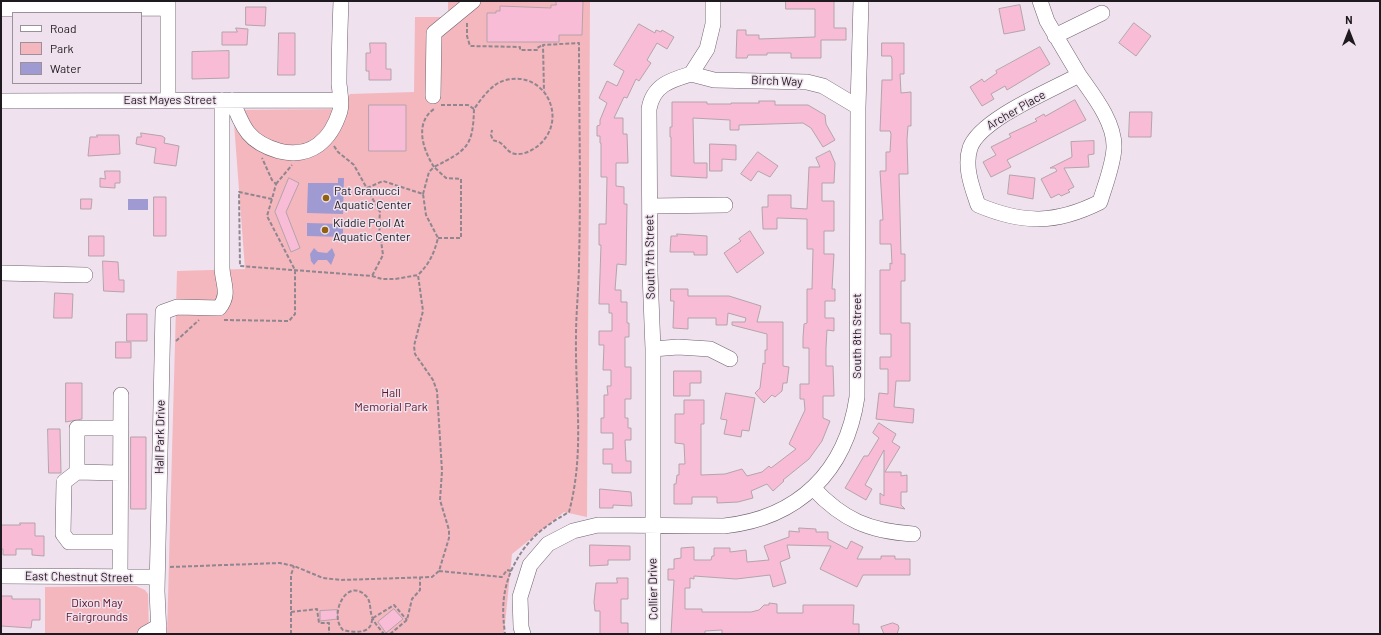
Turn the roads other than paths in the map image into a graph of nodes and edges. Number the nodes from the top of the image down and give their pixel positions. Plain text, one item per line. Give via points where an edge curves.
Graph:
1 (341, 1) edge
2 (473, 1) edge
3 (713, 1) edge
4 (861, 1) edge
5 (1040, 1) edge
6 (168, 5) edge
7 (1, 9) edge
8 (1102, 13) dead end
9 (1055, 36) junction
10 (691, 74) junction
11 (1080, 75) junction
12 (433, 96) dead end
13 (168, 100) junction
14 (227, 100) junction
15 (340, 100) junction
16 (1, 101) edge
17 (858, 107) junction
18 (725, 205) dead end
19 (650, 206) junction
20 (1, 274) edge
21 (85, 275) dead end
22 (653, 349) junction
23 (730, 359) dead end
24 (121, 395) dead end
25 (121, 428) junction
26 (76, 472) junction
27 (120, 473) junction
28 (813, 488) junction
29 (652, 526) junction
30 (913, 534) dead end
31 (120, 542) junction
32 (652, 543) joint
33 (1, 576) edge
34 (120, 577) junction
35 (157, 578) junction
36 (159, 630) edge
37 (145, 634) edge
38 (524, 634) edge
39 (653, 634) edge

1 - 15 street
2 - 12 street via 434,34
3 - 10 street via 713,24 707,49
4 - 17 street, South 8th Street
5 - 9 street, Archer Place
6 - 7 street
6 - 13 street
8 - 9 street
9 - 11 street, Archer Place
10 - 17 street, Birch Way via 714,80 807,82 823,86
10 - 19 street, South 7th Street via 660,86 651,100
11 - 11 street, Archer Place via 1103,112 1111,130 1114,147 1100,202 1065,217 1047,219 1010,216 978,205 967,164 970,148 978,134 993,121
13 - 14 street, East Mayes Street
13 - 16 street, East Mayes Street
14 - 15 street, East Mayes Street
14 - 15 street via 245,131 263,144 291,154 312,148 331,133 341,109
14 - 35 street, Hall Park Drive via 222,277 226,291 224,302 219,308 177,307 163,312
17 - 28 street, South 8th Street via 857,397 846,441 835,461
18 - 19 street
19 - 22 street, South 7th Street
20 - 21 street
22 - 23 street via 710,349
22 - 29 street, South 7th Street
24 - 25 street
25 - 26 street via 77,428
25 - 27 street
26 - 27 street
26 - 31 street via 64,482 63,534 69,542
27 - 31 street
28 - 29 street, South 8th Street via 774,514 742,524
28 - 30 street via 830,506 861,523 879,529
29 - 32 street, South 7th Street
29 - 38 street via 598,525 573,531 548,544 530,565 520,597 521,627
31 - 34 street
32 - 39 street, Collier Drive
33 - 34 street, East Chestnut Street
34 - 35 street, East Chestnut Street
35 - 36 street
36 - 37 street

